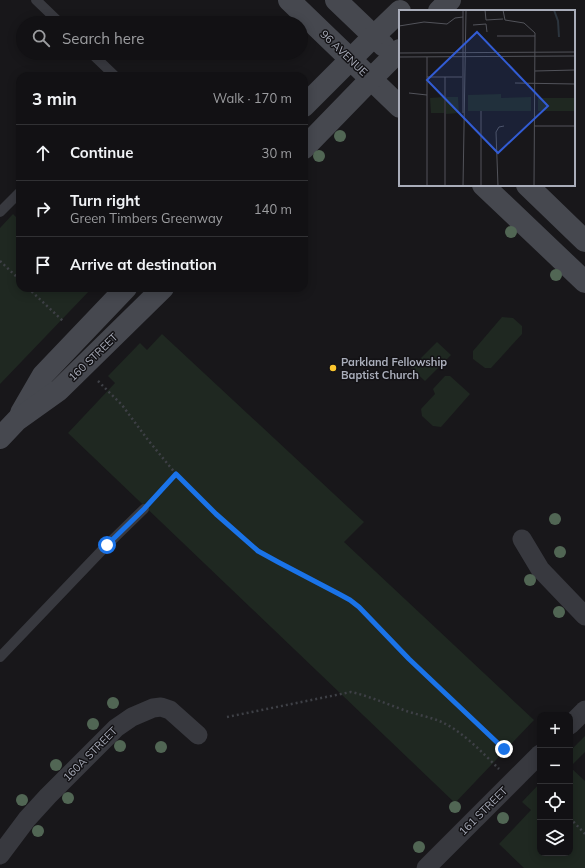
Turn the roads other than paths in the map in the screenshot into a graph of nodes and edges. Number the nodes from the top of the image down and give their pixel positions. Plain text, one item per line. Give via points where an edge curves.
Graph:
1 (36, 0) edge
2 (289, 0) edge
3 (336, 0) edge
4 (411, 0) edge
5 (450, 0) edge
6 (401, 10) edge
7 (440, 10) edge
8 (399, 12) edge
9 (53, 16) edge
10 (306, 16) edge
11 (308, 18) edge
12 (374, 36) junction
13 (398, 56) edge
14 (351, 59) junction
15 (98, 60) edge
16 (111, 72) edge
17 (371, 79) junction
18 (308, 102) edge
19 (399, 106) edge
20 (308, 144) edge
21 (484, 186) edge
22 (528, 186) edge
23 (16, 196) edge
24 (0, 212) edge
25 (585, 241) edge
26 (585, 282) edge
27 (122, 292) edge
28 (159, 292) edge
29 (17, 420) junction
30 (0, 438) edge
31 (144, 509) road end
32 (522, 539) dead end
33 (585, 616) edge
34 (0, 657) edge
35 (585, 710) edge
36 (573, 722) edge
37 (198, 735) dead end
38 (537, 757) edge
39 (0, 855) edge
40 (426, 868) edge

1 - 9 lane
2 - 10 main road, 96 AVENUE
3 - 12 main road
4 - 6 main road
5 - 7 main road
8 - 12 main road
11 - 14 main road, 96 AVENUE
12 - 13 main road
12 - 14 main road
13 - 17 main road
14 - 17 main road, 96 AVENUE
14 - 18 main road
15 - 16 lane
17 - 19 main road, 96 AVENUE
17 - 20 main road
21 - 26 main road
22 - 25 main road
23 - 24 lane
27 - 29 main road, 160 STREET via 43,375
28 - 29 main road, 160 STREET via 59,390
29 - 30 main road, 160 STREET
31 - 34 lane
32 - 33 street via 540,569
35 - 36 street
37 - 39 street, 160A STREET via 170,710 161,707 132,717 116,728 48,796
38 - 40 street, 161 STREET

